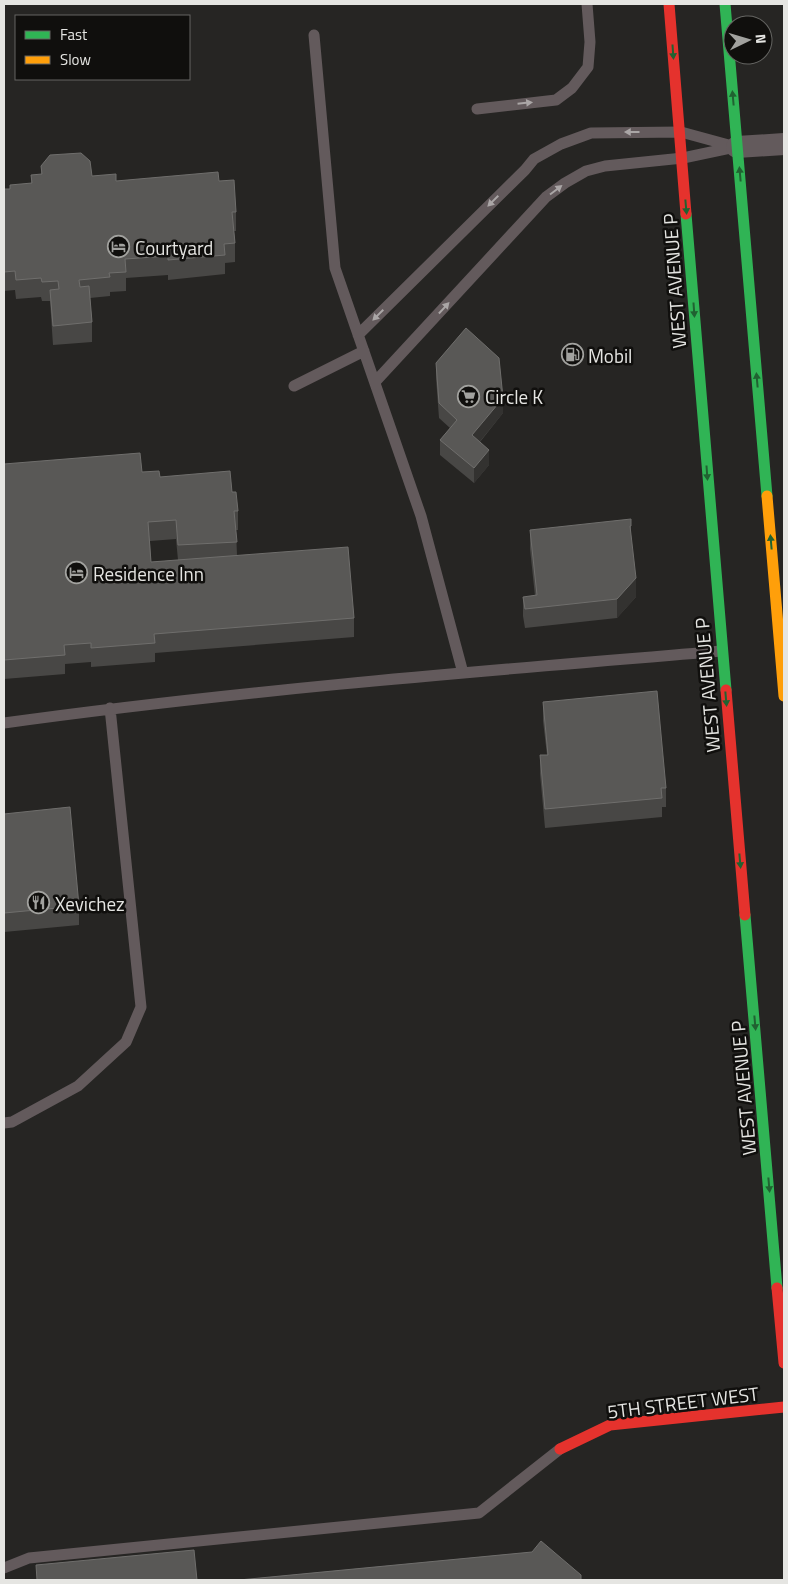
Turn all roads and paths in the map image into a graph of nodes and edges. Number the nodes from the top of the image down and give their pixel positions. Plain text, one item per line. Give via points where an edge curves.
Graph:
1 (587, 4) edge
2 (669, 4) edge
3 (725, 4) edge
4 (314, 35) dead end
5 (477, 109) dead end
6 (681, 132) junction
7 (784, 144) edge
8 (737, 147) junction
9 (682, 158) junction
10 (358, 335) junction
11 (364, 351) junction
12 (375, 382) junction
13 (294, 386) dead end
14 (722, 650) junction
15 (463, 673) junction
16 (784, 696) edge
17 (110, 708) junction
18 (4, 723) edge
19 (4, 1123) edge
20 (784, 1363) edge
21 (784, 1407) edge
22 (560, 1449) joint
23 (4, 1568) edge

5 -> 1 lane via 556,100 572,88 588,66
2 -> 6 main road, WEST AVENUE P
8 -> 3 main road
4 - 10 lane via 335,268
6 - 8 lane
6 - 9 main road, WEST AVENUE P
6 -> 10 lane via 591,133 534,159
7 - 8 street
8 - 9 lane
16 -> 8 main road
12 -> 9 lane via 546,197 565,183 586,171 605,166
9 -> 14 main road, WEST AVENUE P
10 - 11 lane
11 - 12 lane
11 - 13 lane
12 - 15 lane via 421,516
14 - 15 lane
14 -> 20 main road, WEST AVENUE P
15 - 17 lane
17 - 18 lane
17 - 19 lane via 141,1007 126,1042 78,1086 12,1122
21 - 22 main road, 5TH STREET WEST via 610,1425
22 - 23 lane via 480,1513 29,1558

